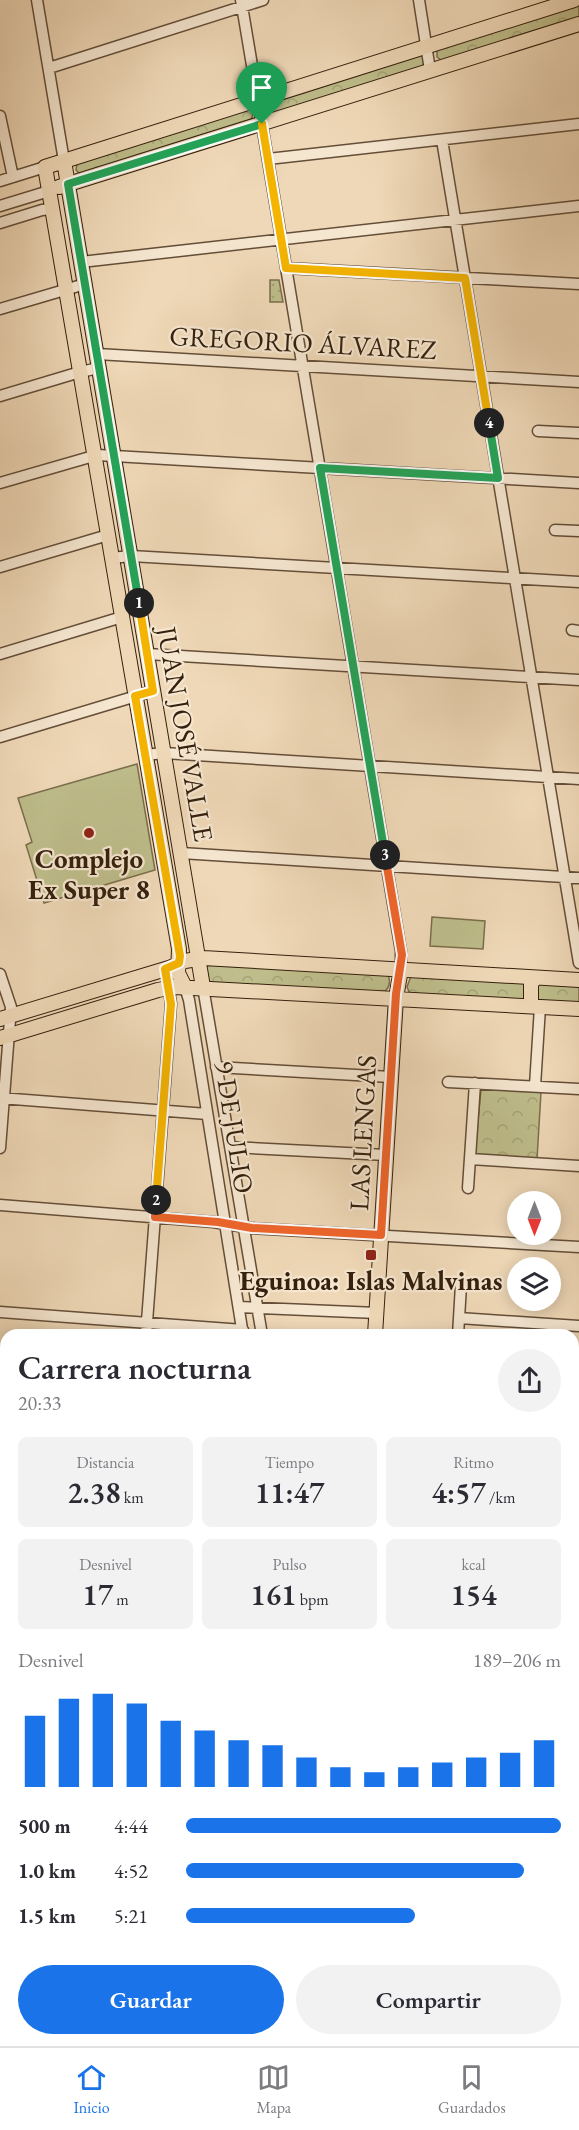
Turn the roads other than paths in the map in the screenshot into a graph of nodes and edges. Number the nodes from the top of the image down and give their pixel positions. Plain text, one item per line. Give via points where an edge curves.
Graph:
1 (37, 0) edge
2 (263, 0) edge
3 (419, 0) edge
4 (574, 0) edge
5 (242, 3) edge
6 (579, 24) edge
7 (426, 46) junction
8 (49, 68) junction
9 (430, 70) junction
10 (258, 100) junction
11 (0, 116) edge
12 (262, 124) junction
13 (579, 124) edge
14 (442, 140) junction
15 (268, 159) junction
16 (64, 161) junction
17 (45, 167) junction
18 (13, 177) junction
19 (0, 181) edge
20 (68, 184) junction
21 (49, 191) junction
22 (0, 206) edge
23 (579, 206) edge
24 (52, 209) junction
25 (455, 220) junction
26 (0, 223) edge
27 (281, 239) junction
28 (81, 262) junction
29 (286, 268) junction
30 (465, 278) junction
31 (85, 284) junction
32 (579, 284) edge
33 (66, 289) junction
34 (0, 309) edge
35 (97, 354) junction
36 (303, 366) junction
37 (99, 368) junction
38 (80, 372) junction
39 (481, 376) junction
40 (579, 382) edge
41 (0, 396) edge
42 (538, 430) dead end
43 (579, 433) edge
44 (104, 455) junction
45 (320, 468) junction
46 (498, 478) junction
47 (0, 483) edge
48 (579, 483) edge
49 (555, 530) dead end
50 (579, 531) edge
51 (108, 535) junction
52 (131, 556) junction
53 (111, 558) junction
54 (0, 567) edge
55 (336, 568) junction
56 (514, 578) junction
57 (579, 582) edge
58 (122, 617) junction
59 (0, 654) edge
60 (147, 654) junction
61 (353, 666) junction
62 (531, 677) junction
63 (579, 680) edge
64 (153, 691) junction
65 (135, 696) junction
66 (0, 737) edge
67 (164, 753) junction
68 (145, 755) junction
69 (370, 766) junction
70 (548, 777) junction
71 (579, 779) edge
72 (181, 853) junction
73 (387, 866) junction
74 (565, 877) junction
75 (579, 878) edge
76 (198, 958) junction
77 (179, 963) junction
78 (579, 963) edge
79 (165, 969) junction
80 (401, 969) junction
81 (0, 974) edge
82 (536, 978) junction
83 (579, 980) edge
84 (170, 987) junction
85 (185, 987) junction
86 (203, 987) junction
87 (396, 998) junction
88 (538, 1007) junction
89 (579, 1009) edge
90 (171, 1010) junction
91 (190, 1011) junction
92 (5, 1018) edge
93 (4, 1036) edge
94 (216, 1067) junction
95 (391, 1077) junction
96 (448, 1082) dead end
97 (475, 1083) junction
98 (536, 1086) junction
99 (579, 1089) edge
100 (2, 1098) edge
101 (163, 1111) junction
102 (207, 1114) junction
103 (230, 1147) junction
104 (0, 1148) edge
105 (386, 1155) junction
106 (470, 1159) junction
107 (579, 1166) edge
108 (468, 1188) dead end
109 (0, 1205) edge
110 (155, 1217) junction
111 (234, 1225) junction
112 (381, 1235) junction
113 (579, 1247) edge
114 (461, 1285) dead end
115 (239, 1307) junction
116 (257, 1307) junction
117 (0, 1312) edge
118 (376, 1313) junction
119 (459, 1318) junction
120 (147, 1323) junction
121 (579, 1326) edge
122 (146, 1329) edge
123 (205, 1329) edge
124 (242, 1329) edge
125 (260, 1329) edge
126 (375, 1329) edge
127 (458, 1329) edge

1 - 8 street, JUAN JOSÉ VALLE
2 - 5 street
3 - 7 street
4 - 7 main road
5 - 8 street
5 - 10 street
6 - 9 main road
7 - 9 street
7 - 10 main road
8 - 16 street, JUAN JOSÉ VALLE
9 - 12 main road
10 - 12 street
10 - 16 main road
11 - 18 street
12 - 15 street
12 - 20 main road
13 - 14 street
14 - 15 street
14 - 25 street
15 - 27 street
16 - 17 main road
16 - 20 main road, JUAN JOSÉ VALLE
17 - 18 street
17 - 21 main road
18 - 19 street
20 - 21 main road
20 - 28 main road, JUAN JOSÉ VALLE
21 - 22 street
21 - 24 main road
23 - 25 street
24 - 26 street
24 - 33 main road
25 - 27 street
25 - 30 street
27 - 28 street
27 - 29 street
28 - 31 main road, JUAN JOSÉ VALLE
29 - 30 street
29 - 36 street
30 - 32 street
30 - 39 street
31 - 33 street
31 - 35 main road, JUAN JOSÉ VALLE
33 - 34 street
33 - 38 main road
35 - 36 street, GREGORIO ÁLVAREZ
35 - 37 main road, JUAN JOSÉ VALLE
36 - 39 street, GREGORIO ÁLVAREZ
36 - 45 street
37 - 38 street
37 - 44 main road, JUAN JOSÉ VALLE
38 - 41 street
38 - 44 main road
39 - 40 street, GREGORIO ÁLVAREZ
39 - 46 street
42 - 43 street
44 - 45 street
44 - 47 street
44 - 51 main road, 9 DE JULIO
44 - 52 main road, JUAN JOSÉ VALLE
45 - 46 street
45 - 55 street
46 - 48 street
46 - 56 street
49 - 50 street
51 - 53 main road, 9 DE JULIO
51 - 54 street
52 - 53 street
52 - 55 street
52 - 60 main road, JUAN JOSÉ VALLE
53 - 58 main road, 9 DE JULIO
55 - 56 street
55 - 61 street
56 - 57 street
56 - 62 street
58 - 59 street
58 - 65 main road, 9 DE JULIO
60 - 61 street
60 - 64 main road, JUAN JOSÉ VALLE
61 - 62 street
61 - 69 street
62 - 63 street
62 - 70 street
64 - 65 street
64 - 67 main road, JUAN JOSÉ VALLE
65 - 66 street
65 - 68 main road, 9 DE JULIO
67 - 68 street
67 - 69 street
67 - 72 main road, JUAN JOSÉ VALLE
68 - 77 main road, 9 DE JULIO
69 - 70 street
69 - 73 street
70 - 71 street
70 - 74 street
72 - 73 street
72 - 76 main road, JUAN JOSÉ VALLE
73 - 74 street
73 - 80 street
74 - 75 street
74 - 78 street
76 - 77 main road
76 - 80 main road
76 - 86 main road, JUAN JOSÉ VALLE
77 - 79 main road
77 - 85 main road, 9 DE JULIO via 179,976
79 - 84 street
79 - 92 main road
80 - 82 main road
80 - 87 main road, LAS LENGAS
81 - 92 street via 10,1002
82 - 83 main road
82 - 88 main road via 531,983 530,999
84 - 85 main road
84 - 90 street
84 - 93 main road
85 - 86 main road
85 - 91 street, 9 DE JULIO
86 - 87 main road
86 - 94 street, JUAN JOSÉ VALLE
87 - 88 main road
87 - 95 main road, LAS LENGAS
88 - 89 main road
88 - 98 street
90 - 91 street via 175,1005 183,1005
90 - 101 street
91 - 102 street, 9 DE JULIO
92 - 93 street
93 - 100 street
94 - 95 street
94 - 103 street, JUAN JOSÉ VALLE
95 - 105 main road, LAS LENGAS
96 - 97 street
97 - 98 street
97 - 106 street
98 - 99 street
100 - 101 street
100 - 104 street
101 - 102 street
101 - 110 street
102 - 111 street, 9 DE JULIO
103 - 105 street
103 - 111 street, JUAN JOSÉ VALLE
105 - 112 main road, LAS LENGAS
106 - 107 street
106 - 108 street
109 - 110 street
110 - 111 street
110 - 120 street
111 - 112 street
111 - 115 street, 9 DE JULIO
111 - 116 street, JUAN JOSÉ VALLE
112 - 113 street
112 - 118 main road, LAS LENGAS
114 - 119 street
115 - 116 street
115 - 124 street, 9 DE JULIO
116 - 118 street
116 - 125 street, JUAN JOSÉ VALLE
117 - 120 street
118 - 126 main road, LAS LENGAS
119 - 121 street
119 - 127 street
120 - 122 street
120 - 123 street

